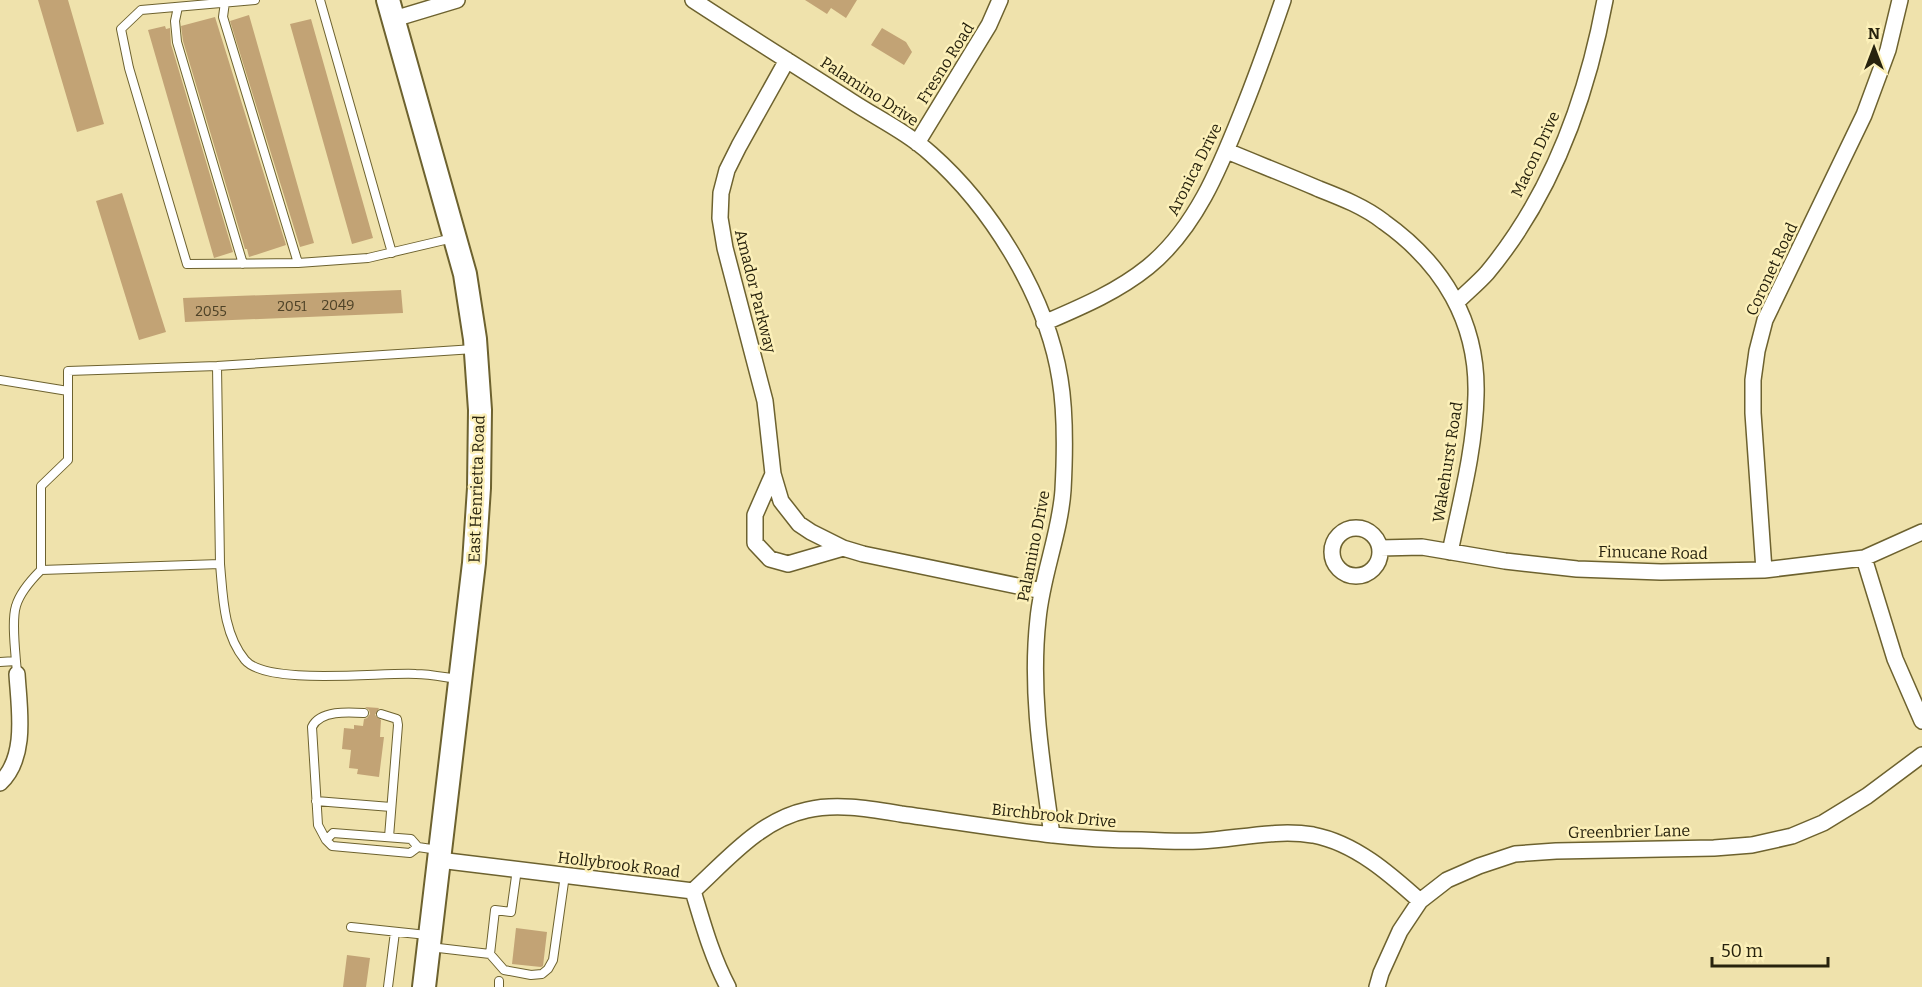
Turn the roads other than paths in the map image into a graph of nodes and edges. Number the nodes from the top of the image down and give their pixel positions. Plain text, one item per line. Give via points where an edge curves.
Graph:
1 (255, 0) edge
2 (320, 0) edge
3 (457, 0) edge
4 (693, 0) edge
5 (1000, 0) edge
6 (1283, 0) edge
7 (1605, 0) edge
8 (1900, 0) edge
9 (225, 2) junction
10 (178, 7) junction
11 (391, 9) edge
12 (787, 60) junction
13 (917, 143) junction
14 (1227, 151) junction
15 (454, 238) junction
16 (392, 253) junction
17 (298, 263) junction
18 (243, 264) junction
19 (1457, 302) junction
20 (1044, 323) junction
21 (476, 349) junction
22 (217, 366) junction
23 (0, 380) edge
24 (68, 391) junction
25 (773, 474) junction
26 (1922, 532) edge
27 (843, 548) junction
28 (1380, 548) dead end
29 (1450, 552) junction
30 (1864, 558) junction
31 (220, 564) junction
32 (41, 570) junction
33 (1764, 570) junction
34 (1042, 591) junction
35 (0, 662) edge
36 (17, 668) junction
37 (460, 680) junction
38 (364, 713) dead end
39 (381, 714) dead end
40 (1922, 721) edge
41 (1922, 755) edge
42 (0, 783) edge
43 (316, 801) junction
44 (391, 807) junction
45 (1052, 836) junction
46 (388, 837) junction
47 (326, 840) junction
48 (432, 852) junction
49 (517, 869) junction
50 (565, 875) junction
51 (693, 891) junction
52 (1420, 901) junction
53 (351, 927) dead end
54 (395, 932) junction
55 (429, 941) junction
56 (490, 954) junction
57 (388, 987) edge
58 (424, 987) edge
59 (728, 987) edge
60 (1377, 987) edge

1 - 9 lane
2 - 16 lane
3 - 11 street
4 - 12 street, Palamino Drive
5 - 13 street, Fresno Road via 989,25
6 - 14 street, Aronica Drive
7 - 19 street, Macon Drive via 1590,66 1554,166 1506,246
8 - 33 street, Coronet Road via 1888,50 1864,115 1765,320 1757,351 1753,413
9 - 10 lane
9 - 17 lane via 223,17
10 - 18 lane via 177,42
10 - 18 lane via 141,10 121,29 129,68 187,264
11 - 15 main road, East Henrietta Road
12 - 13 street, Palamino Drive
12 - 25 street, Amador Parkway via 727,170 720,218 724,248 765,401
13 - 20 street, Palamino Drive via 975,199 1007,246
14 - 19 street, Wakehurst Road via 1351,202 1383,221 1426,260
14 - 20 street, Aronica Drive via 1192,217 1164,252 1106,295
15 - 16 lane
15 - 21 main road, East Henrietta Road via 465,274
16 - 17 lane
17 - 18 lane
19 - 29 street, Wakehurst Road via 1473,349 1476,394 1468,464
20 - 34 street, Palamino Drive via 1060,377 1065,453 1060,518
21 - 22 lane
21 - 37 main road, East Henrietta Road via 479,488
22 - 24 lane via 68,371
22 - 31 lane
23 - 24 lane
24 - 32 lane via 68,460 41,486
25 - 27 street, Amador Parkway via 781,501 799,524
25 - 27 street, Amador Parkway via 755,515 755,543 770,559 788,564
26 - 30 street, Finucane Road
27 - 34 street, Amador Parkway
28 - 29 street, Finucane Road via 1422,547
29 - 33 street, Finucane Road via 1577,569
30 - 33 street, Finucane Road
30 - 40 street via 1895,658
31 - 32 lane
31 - 37 lane via 224,607 233,640 246,661 258,669 285,675 417,674
32 - 36 lane via 16,606
34 - 45 street, Palamino Drive via 1034,679
35 - 36 lane
36 - 42 street via 18,748
37 - 48 main road, East Henrietta Road
38 - 43 lane via 344,712 315,721 312,727
39 - 44 lane via 397,719 398,725
41 - 52 street, Greenbrier Lane via 1858,802 1792,836 1714,848 1515,854 1447,880
43 - 44 lane
43 - 47 lane via 318,825
44 - 46 lane
45 - 51 street, Birchbrook Drive via 826,806 791,814 771,824
45 - 52 street, Birchbrook Drive via 1190,841 1298,833 1315,836 1368,858
46 - 47 lane via 333,833
46 - 48 lane via 411,839
47 - 48 lane via 333,846
48 - 49 street, Hollybrook Road
48 - 55 main road, East Henrietta Road
49 - 50 street, Hollybrook Road
49 - 56 lane via 511,912 495,910
50 - 51 street, Hollybrook Road
50 - 56 lane via 553,960 548,969 531,975 504,970
51 - 59 street, Hollybrook Road via 709,944
52 - 60 street, Greenbrier Lane via 1400,931
53 - 54 lane
54 - 55 lane
54 - 57 lane
55 - 56 lane
55 - 58 main road, East Henrietta Road

